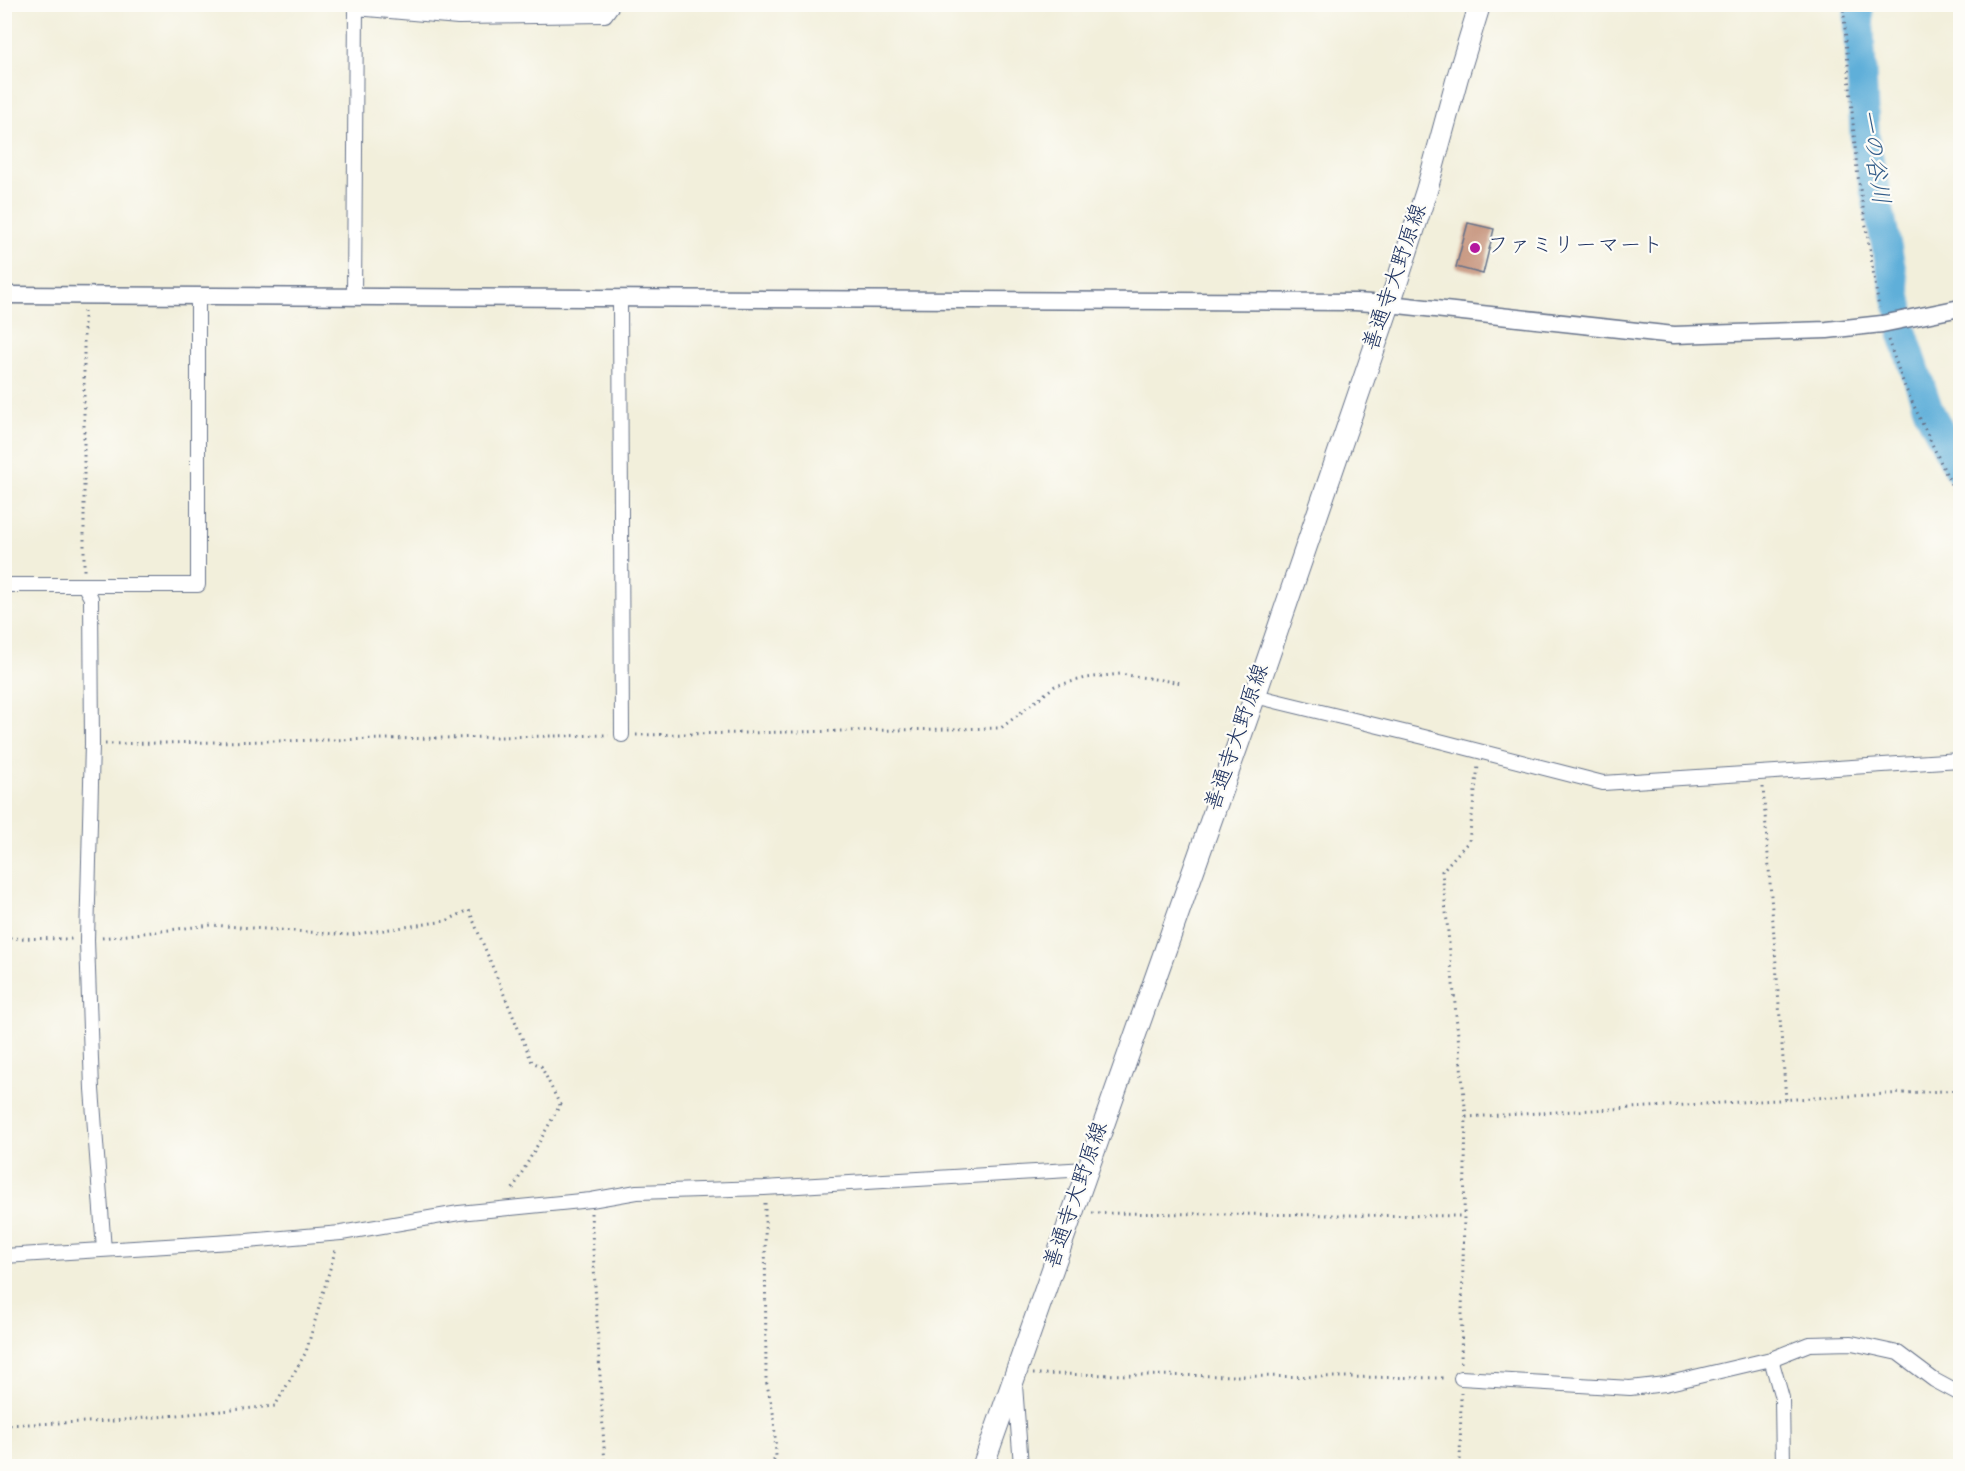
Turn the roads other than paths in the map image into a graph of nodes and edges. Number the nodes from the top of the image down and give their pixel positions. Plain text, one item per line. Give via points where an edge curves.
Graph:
1 (613, 4) edge
2 (1480, 4) edge
3 (356, 6) edge
4 (4, 295) edge
5 (198, 296) junction
6 (354, 297) junction
7 (620, 300) junction
8 (1389, 304) junction
9 (1960, 308) edge
10 (4, 585) edge
11 (84, 585) junction
12 (1255, 696) junction
13 (622, 735) road end
14 (1960, 760) edge
15 (1087, 1169) junction
16 (104, 1250) junction
17 (4, 1256) edge
18 (1771, 1359) junction
19 (1015, 1374) junction
20 (1461, 1378) road end
21 (1960, 1394) edge
22 (983, 1467) edge
23 (1021, 1467) edge
24 (1783, 1467) edge

1 - 3 street via 605,15 458,18
2 - 8 main road, 善通寺大野原線
3 - 6 street
4 - 5 street
5 - 6 street
5 - 11 street via 198,585
6 - 7 street
7 - 8 street
7 - 13 street
8 - 9 street via 1674,335 1827,330 1882,324
8 - 12 main road, 善通寺大野原線
10 - 11 street
11 - 16 street via 91,598 87,939 92,1089
12 - 14 street via 1603,783
12 - 15 main road, 善通寺大野原線
15 - 16 street via 637,1192 341,1233
15 - 19 main road, 善通寺大野原線
16 - 17 street
18 - 20 street via 1665,1384 1630,1388
18 - 21 street via 1809,1344 1852,1342 1898,1353
18 - 24 street via 1782,1398
19 - 22 main road, 善通寺大野原線
19 - 23 street

